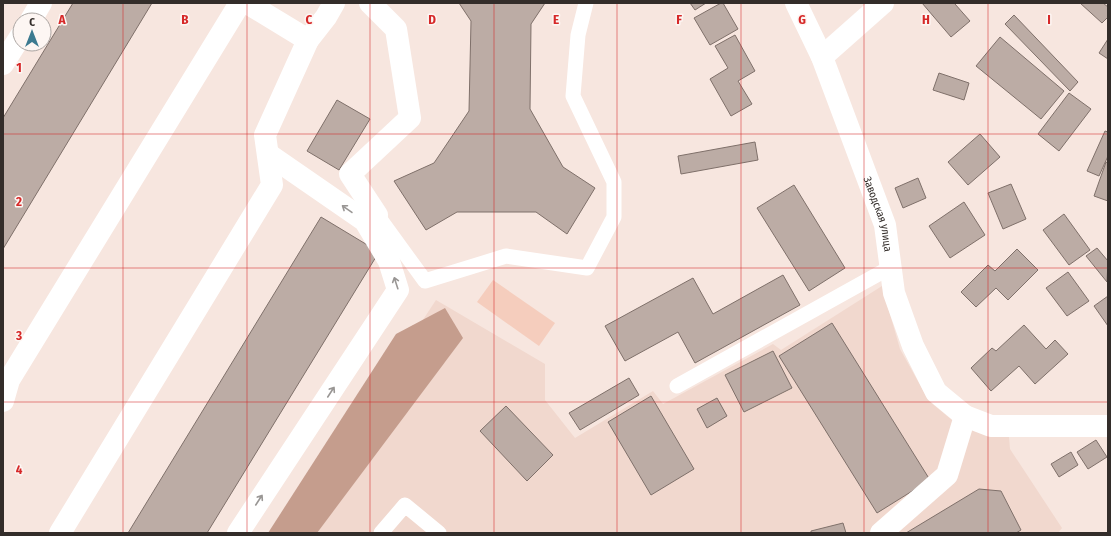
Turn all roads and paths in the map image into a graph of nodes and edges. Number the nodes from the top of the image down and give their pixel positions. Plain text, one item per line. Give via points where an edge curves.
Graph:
1 (41, 3) edge
2 (240, 3) edge
3 (247, 3) edge
4 (334, 3) edge
5 (370, 3) edge
6 (586, 3) edge
7 (796, 3) edge
8 (883, 3) edge
9 (35, 12) edge
10 (308, 40) junction
11 (12, 50) edge
12 (822, 57) junction
13 (3, 64) edge
14 (268, 154) junction
15 (377, 215) joint
16 (890, 267) junction
17 (677, 386) dead end
18 (3, 401) edge
19 (965, 416) junction
20 (1108, 426) edge
21 (60, 533) edge
22 (238, 533) edge
23 (381, 533) edge
24 (440, 533) edge
25 (881, 533) edge

1 - 9 street
2 - 18 street via 9,380
3 - 10 street
4 - 10 street
5 - 15 street via 396,29 410,118 350,174
6 - 15 lane via 578,35 574,96 614,182 614,217 587,268 506,256 425,282
7 - 12 street, Заводская улица
8 - 12 street
10 - 14 street via 265,135
11 - 13 street
12 - 16 street, Заводская улица via 885,225
14 - 21 street via 272,185
22 -> 14 street via 398,290 389,260 365,222
16 - 17 lane
16 - 19 street, Заводская улица via 894,293 916,353 936,392
19 - 20 street, Заводская улица via 991,426
19 - 25 street via 947,474
23 - 24 lane via 405,505

